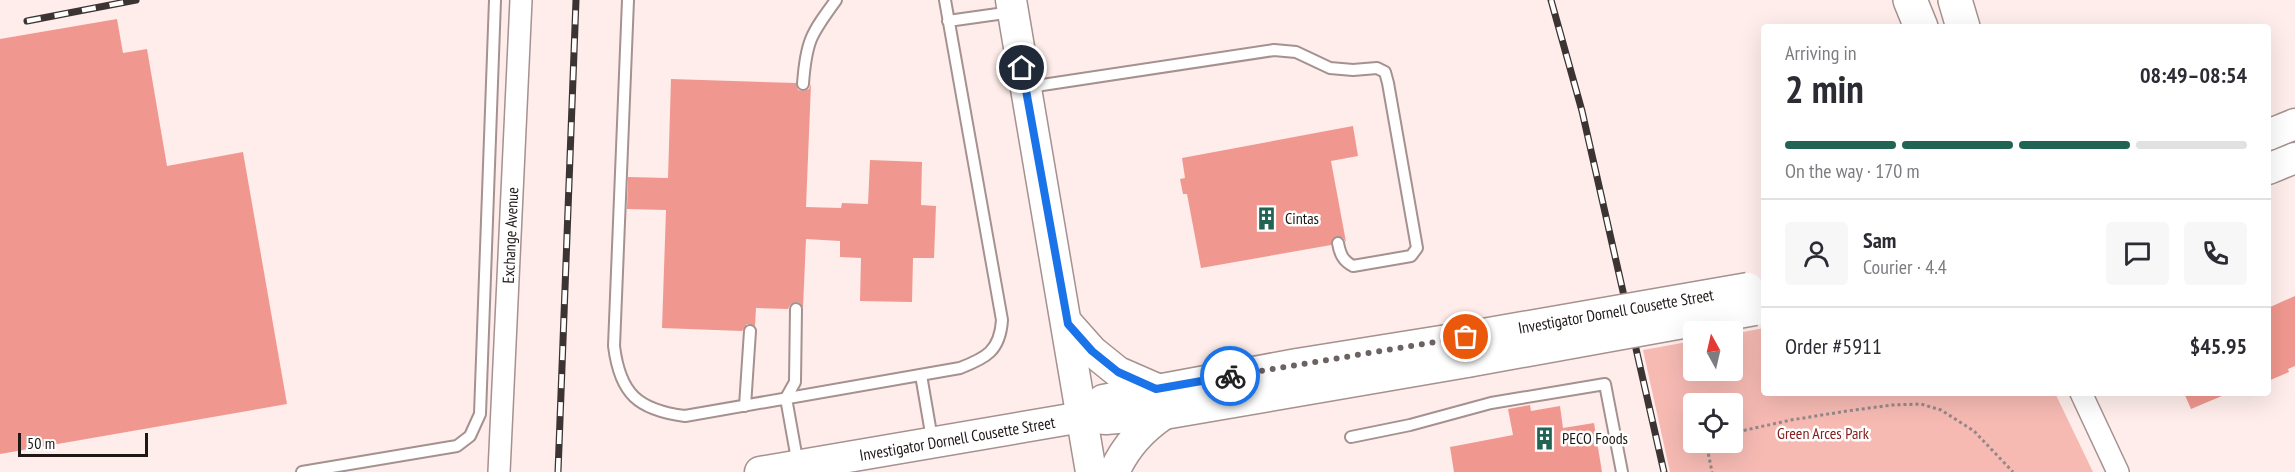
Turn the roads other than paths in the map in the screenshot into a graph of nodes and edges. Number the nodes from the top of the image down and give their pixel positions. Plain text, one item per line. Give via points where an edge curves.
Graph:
1 (495, 0) edge
2 (521, 0) edge
3 (627, 0) edge
4 (837, 0) edge
5 (945, 0) edge
6 (1908, 0) edge
7 (1955, 0) edge
8 (1012, 6) edge
9 (948, 21) junction
10 (1910, 24) edge
11 (1920, 24) edge
12 (1962, 24) edge
13 (803, 84) dead end
14 (1026, 87) junction
15 (2295, 124) edge
16 (2271, 134) edge
17 (2295, 158) edge
18 (2271, 168) edge
19 (1338, 243) dead end
20 (1758, 298) edge
21 (796, 309) dead end
22 (1068, 324) junction
23 (750, 331) dead end
24 (921, 375) junction
25 (2082, 396) edge
26 (786, 398) junction
27 (1160, 402) junction
28 (745, 406) junction
29 (1082, 417) junction
30 (1351, 437) dead end
31 (932, 442) junction
32 (798, 465) junction
33 (302, 472) edge
34 (499, 472) edge
35 (760, 472) edge
36 (1091, 472) edge
37 (1114, 472) edge
38 (1622, 472) edge
39 (2118, 472) edge

1 - 33 lane via 480,414 470,436 457,446
2 - 34 street, Exchange Avenue
3 - 28 lane via 616,364 635,398 659,412 685,416
4 - 13 lane via 805,52
5 - 9 lane
6 - 10 highway
6 - 11 highway
7 - 12 highway
8 - 9 lane
8 - 14 main road
9 - 24 lane via 1002,320 994,349 979,361
14 - 19 lane via 1274,50 1296,52 1330,68 1377,68 1385,72 1388,83 1417,248 1411,256 1353,266 1345,262
14 - 22 main road
15 - 16 main road
17 - 18 main road
20 - 27 main road, Investigator Dornell Cousette Street, bridge
21 - 26 lane via 795,382
22 - 27 main road via 1092,351
22 - 29 main road
23 - 28 lane
24 - 26 lane
24 - 31 lane
25 - 39 street
26 - 28 lane
26 - 32 lane
27 - 29 main road, Investigator Dornell Cousette Street via 1106,419
27 - 37 main road
29 - 31 main road, Investigator Dornell Cousette Street
29 - 36 main road
30 - 38 lane via 1491,403 1605,384
31 - 32 main road, Investigator Dornell Cousette Street
32 - 35 main road, Investigator Dornell Cousette Street

